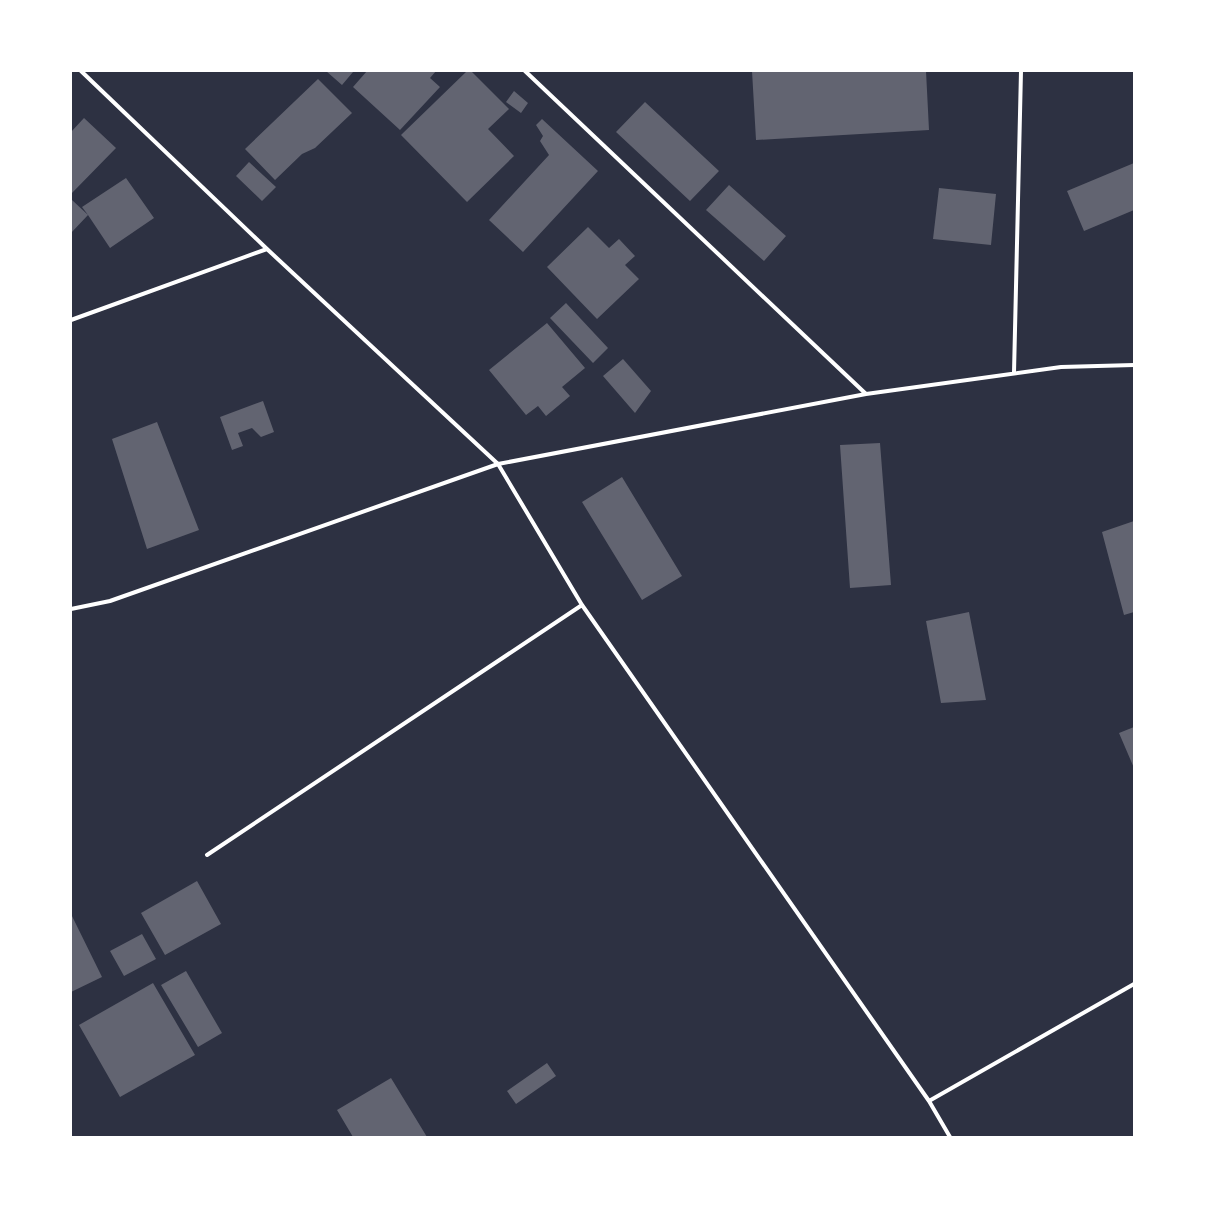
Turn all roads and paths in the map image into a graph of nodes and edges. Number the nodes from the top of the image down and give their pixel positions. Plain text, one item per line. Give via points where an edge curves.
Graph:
1 (81, 71) edge
2 (525, 71) edge
3 (1021, 71) edge
4 (267, 249) junction
5 (71, 320) edge
6 (1134, 365) edge
7 (1014, 373) junction
8 (866, 394) junction
9 (498, 464) junction
10 (582, 605) junction
11 (71, 609) edge
12 (206, 855) dead end
13 (1134, 984) edge
14 (928, 1101) junction
15 (950, 1137) edge

1 - 4 street
2 - 8 street
3 - 7 street
4 - 5 street
4 - 9 street
6 - 7 street via 1061,367
7 - 8 street
8 - 9 street
9 - 10 street
9 - 11 street via 110,601
10 - 12 street
10 - 14 street
13 - 14 street
14 - 15 street

